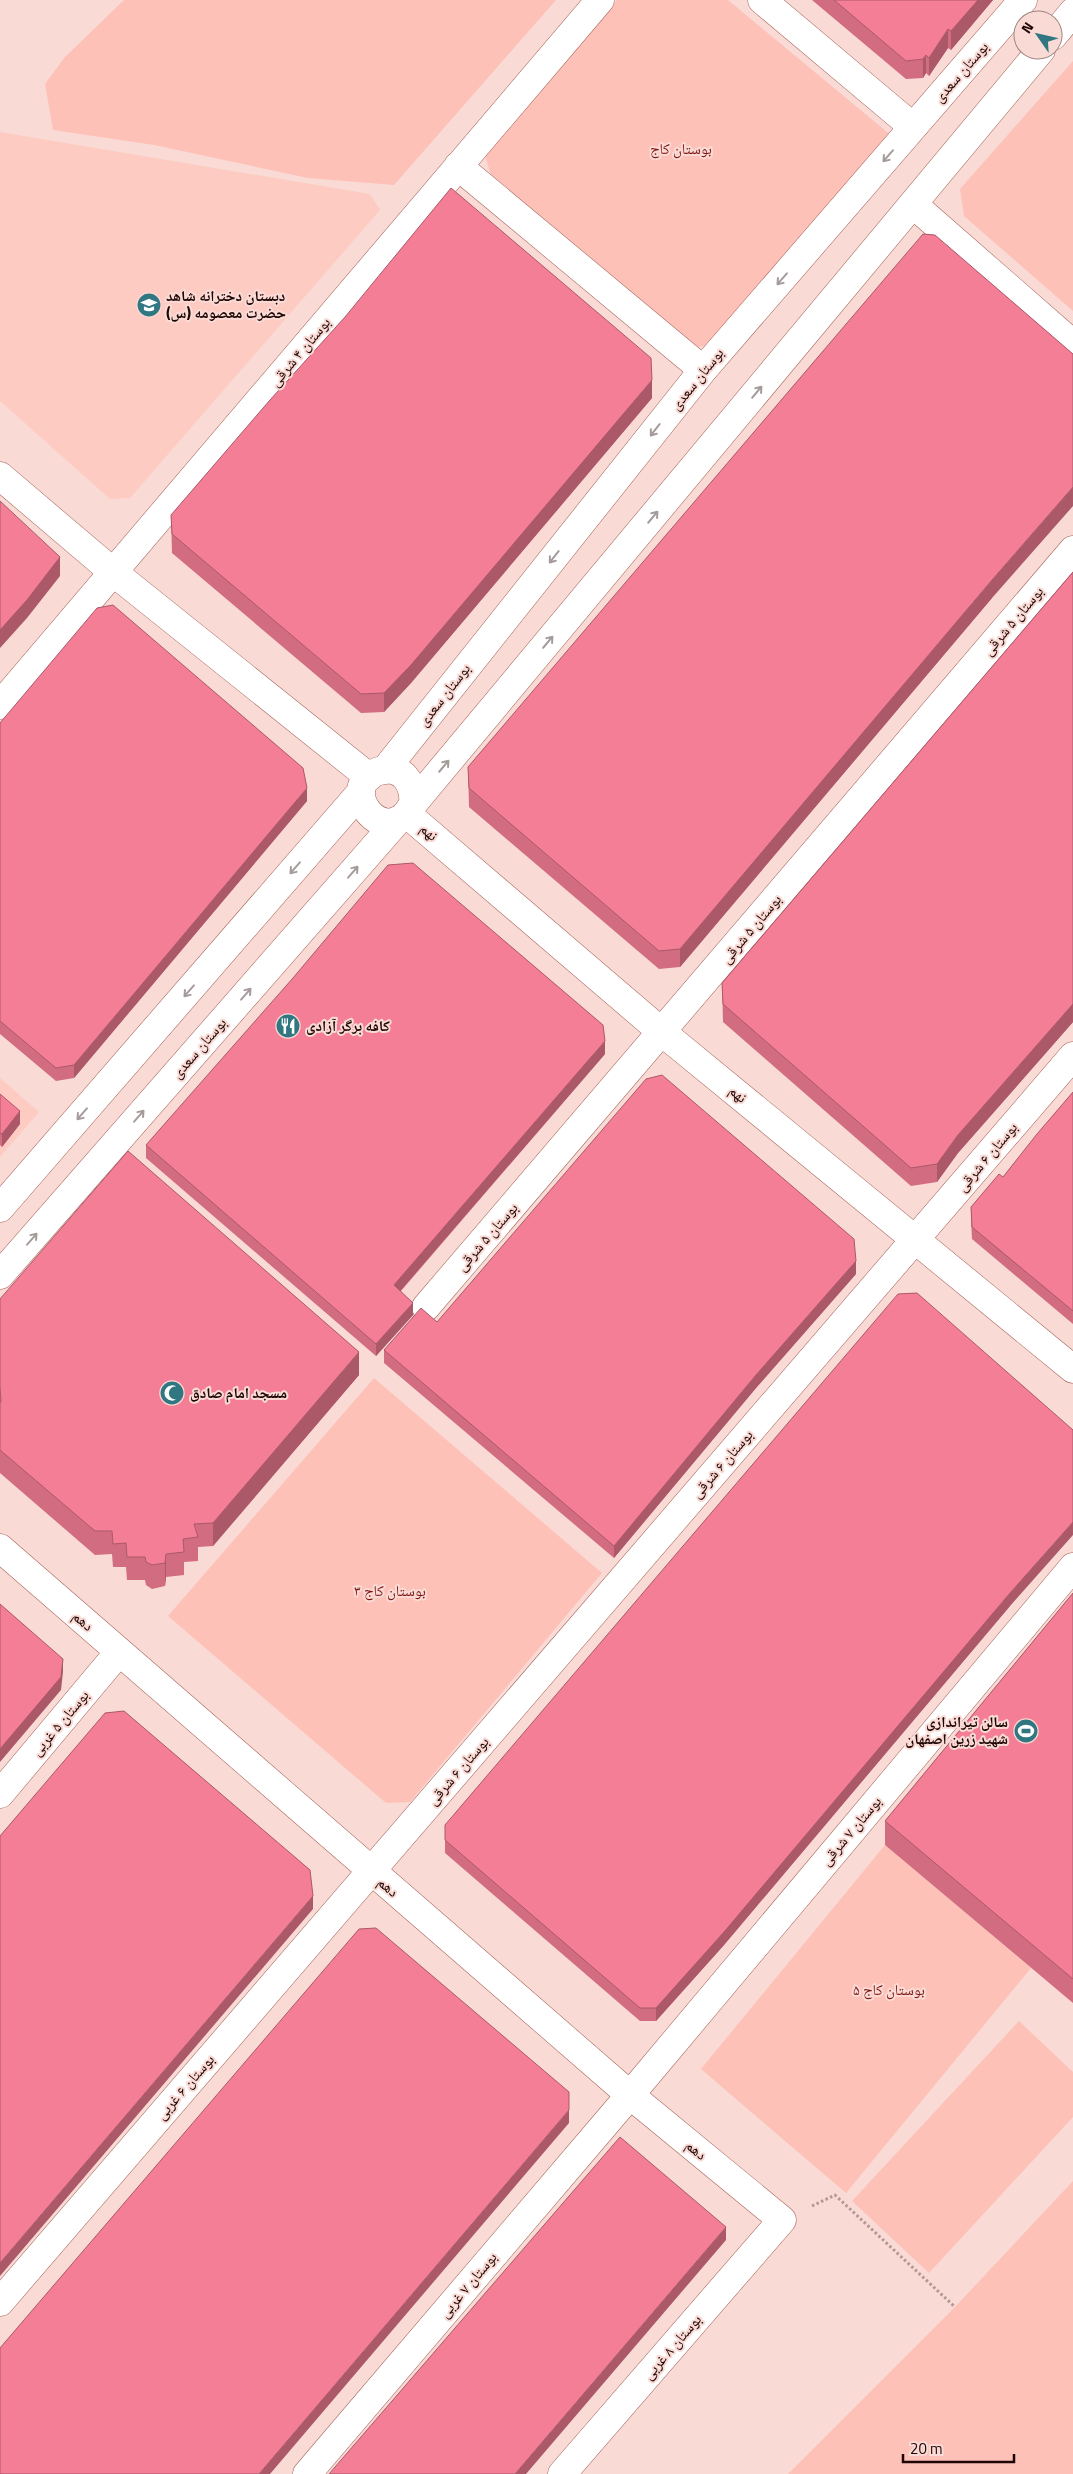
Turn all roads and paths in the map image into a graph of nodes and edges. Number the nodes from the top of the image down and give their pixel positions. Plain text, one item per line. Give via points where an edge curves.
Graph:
1 (600, 0) edge
2 (762, 0) edge
3 (1023, 0) edge
4 (1073, 12) edge
5 (1063, 24) edge
6 (1033, 60) edge
7 (913, 127) junction
8 (458, 166) junction
9 (914, 205) junction
10 (1073, 344) edge
11 (703, 370) junction
12 (0, 476) edge
13 (1073, 550) edge
14 (113, 572) junction
15 (0, 704) edge
16 (372, 780) junction
17 (406, 813) junction
18 (662, 1033) junction
19 (1073, 1056) edge
20 (0, 1208) edge
21 (916, 1240) junction
22 (0, 1275) edge
23 (426, 1307) dead end
24 (1073, 1369) edge
25 (0, 1548) edge
26 (1073, 1567) edge
27 (119, 1652) junction
28 (0, 1794) edge
29 (371, 1871) junction
30 (630, 2095) junction
31 (782, 2220) junction
32 (0, 2302) edge
33 (955, 2307) dead end
34 (307, 2474) edge
35 (562, 2474) edge

1 - 8 street, بوستان ۴ شرقی
2 - 7 street
3 - 7 street, بوستان سعدی
4 - 5 street
6 - 9 street, بوستان سعدی
7 -> 11 street, بوستان سعدی
8 - 11 street
8 - 14 street, بوستان ۴ شرقی
9 - 10 street
17 -> 9 street, بوستان سعدی
11 -> 16 street, بوستان سعدی
12 - 14 street
13 - 18 street, بوستان ۵ شرقی
14 - 15 street, بوستان ۴ شرقی
14 - 16 street
16 - 17 street via 401,774 408,779 412,786
16 - 17 street via 361,800 368,814 382,822
16 -> 20 street, بوستان سعدی
17 - 18 street, نهم
22 -> 17 street, بوستان سعدی
18 - 21 street, نهم
18 - 23 street, بوستان ۵ شرقی
19 - 21 street, بوستان ۶ شرقی
21 - 24 street, نهم
21 - 29 street, بوستان ۶ شرقی
25 - 27 street, دهم
26 - 30 street, بوستان ۷ شرقی
27 - 28 street, بوستان ۵ غربی
27 - 29 street, دهم
29 - 30 street, دهم
29 - 32 street, بوستان ۶ غربی
30 - 31 street, دهم
30 - 34 street, بوستان ۷ غربی
31 - 33 path via 835,2195
31 - 35 street, بوستان ۸ غربی

